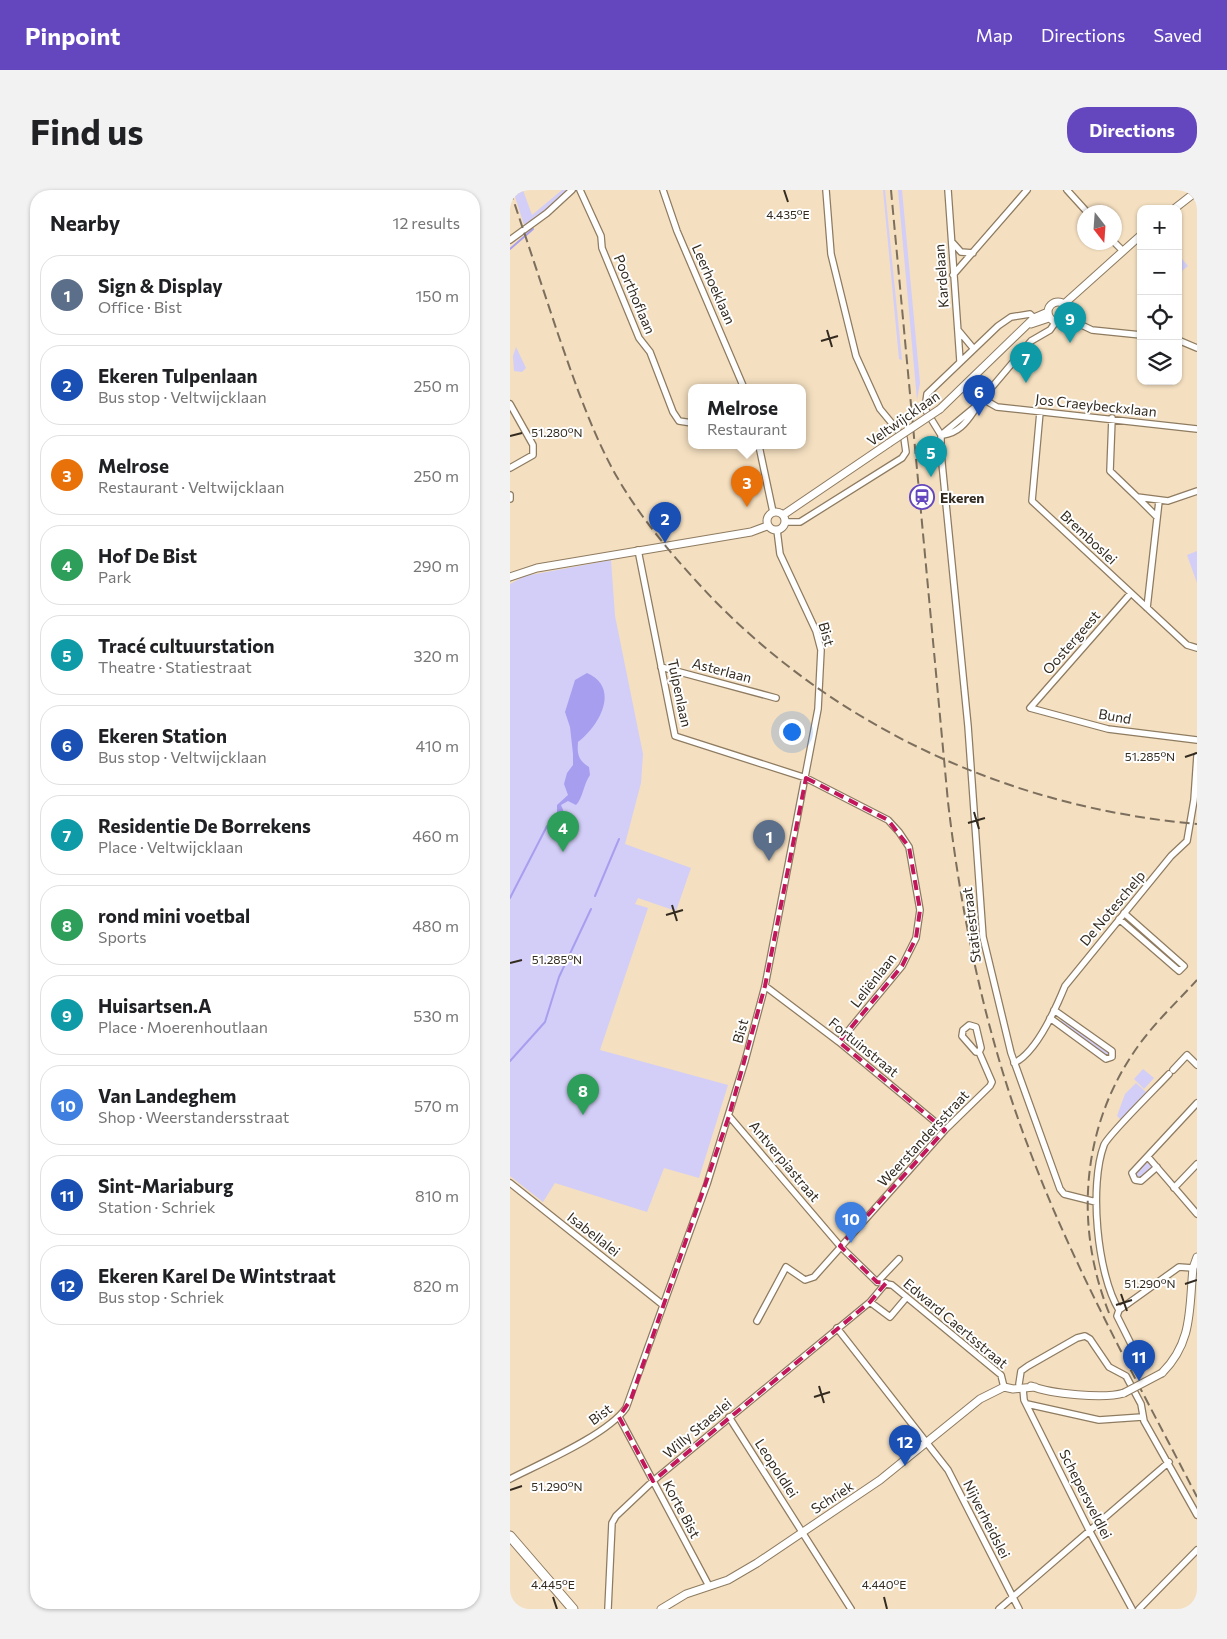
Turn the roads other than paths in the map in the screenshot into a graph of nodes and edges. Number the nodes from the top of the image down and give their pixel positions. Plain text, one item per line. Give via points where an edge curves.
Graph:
1 (572, 190) edge
2 (580, 190) edge
3 (663, 190) edge
4 (826, 190) edge
5 (948, 190) edge
6 (1027, 190) edge
7 (1067, 190) edge
8 (1197, 191) edge
9 (1081, 205) edge
10 (1179, 205) edge
11 (1137, 239) edge
12 (510, 240) edge
13 (951, 242) junction
14 (1122, 250) joint
15 (972, 253) junction
16 (954, 275) junction
17 (1064, 304) junction
18 (1034, 318) junction
19 (1051, 318) junction
20 (1067, 318) junction
21 (1024, 327) junction
22 (958, 330) junction
23 (1137, 335) edge
24 (1182, 342) edge
25 (974, 348) junction
26 (1197, 348) edge
27 (960, 361) junction
28 (742, 384) edge
29 (983, 399) junction
30 (510, 404) edge
31 (1040, 412) junction
32 (1112, 418) junction
33 (688, 423) edge
34 (1197, 429) edge
35 (941, 435) junction
36 (760, 449) edge
37 (510, 468) edge
38 (1197, 491) edge
39 (510, 495) edge
40 (1137, 497) junction
41 (510, 499) edge
42 (1159, 501) junction
43 (773, 512) junction
44 (1157, 517) junction
45 (784, 518) junction
46 (768, 526) junction
47 (777, 530) junction
48 (638, 550) junction
49 (510, 577) edge
50 (1131, 593) junction
51 (1147, 608) junction
52 (1197, 648) edge
53 (661, 667) junction
54 (776, 698) dead end
55 (1030, 708) joint
56 (1197, 740) edge
57 (1197, 756) edge
58 (806, 778) junction
59 (1124, 913) junction
60 (1119, 919) junction
61 (765, 986) junction
62 (1054, 1010) junction
63 (1050, 1018) junction
64 (839, 1042) junction
65 (979, 1052) junction
66 (1014, 1063) junction
67 (1197, 1065) edge
68 (1197, 1103) edge
69 (730, 1116) junction
70 (945, 1130) junction
71 (1148, 1157) junction
72 (1197, 1164) edge
73 (1157, 1167) junction
74 (510, 1184) edge
75 (1174, 1188) junction
76 (1096, 1202) junction
77 (1197, 1214) edge
78 (840, 1246) junction
79 (1197, 1257) edge
80 (899, 1260) dead end
81 (1193, 1268) junction
82 (876, 1282) junction
83 (886, 1282) junction
84 (906, 1298) junction
85 (870, 1302) junction
86 (663, 1305) junction
87 (1120, 1310) junction
88 (757, 1321) dead end
89 (837, 1328) junction
90 (1142, 1366) dead end
91 (1021, 1386) junction
92 (1005, 1387) junction
93 (1027, 1404) junction
94 (619, 1417) junction
95 (729, 1417) junction
96 (1142, 1417) junction
97 (928, 1442) junction
98 (1169, 1462) junction
99 (510, 1479) edge
100 (652, 1481) junction
101 (1197, 1515) edge
102 (1089, 1530) junction
103 (802, 1531) junction
104 (510, 1536) edge
105 (1197, 1550) edge
106 (709, 1586) junction
107 (1013, 1597) junction
108 (573, 1609) edge
109 (608, 1609) edge
110 (661, 1609) edge
111 (851, 1609) edge
112 (999, 1609) edge
113 (1019, 1609) edge
114 (1132, 1609) edge
115 (1139, 1609) edge

1 - 12 street
2 - 33 street, Poorthoflaan via 602,236 602,248 639,338 650,352 673,412 679,421
3 - 28 street, Leerhoeklaan
4 - 45 street via 831,254 856,356 880,409 904,438 906,452 902,458 800,522
5 - 13 street, Kardelaan
6 - 15 street
7 - 9 street
8 - 10 street
11 - 14 street, Veltwijcklaan
13 - 15 street via 960,252
13 - 16 street, Kardelaan
14 - 17 street, Veltwijcklaan
15 - 16 street
16 - 22 street, Kardelaan
17 - 19 street, Veltwijcklaan via 1052,304
17 - 20 street via 1068,309
18 - 19 street, Veltwijcklaan
18 - 21 street, Veltwijcklaan
18 - 25 street via 1030,314 1011,317
19 - 20 street, Veltwijcklaan via 1063,322
19 - 21 street, Veltwijcklaan
19 - 29 street, Veltwijcklaan via 1050,330 1031,341
20 - 23 street via 1092,330
21 - 45 street, Veltwijcklaan, bridge via 940,408
22 - 25 street
22 - 27 street, Kardelaan
24 - 26 street
25 - 27 street
27 - 35 street via 930,390 924,402 926,413
29 - 31 street, Jos Craeybeckxlaan via 997,407
29 - 35 street, Veltwijcklaan via 962,426 950,434
30 - 37 street via 533,445 532,455
31 - 32 street, Jos Craeybeckxlaan
31 - 50 street, Bremboslei via 1032,501
32 - 34 street, Jos Craeybeckxlaan
32 - 40 street via 1110,471
35 - 66 street, Statiestraat via 940,453 968,726 983,937
36 - 43 street
38 - 42 street
39 - 41 street
40 - 42 street
40 - 44 street
42 - 44 street
43 - 45 street
43 - 46 street via 766,520
44 - 51 street
45 - 47 street via 783,527
46 - 47 street
46 - 48 street via 751,532
47 - 58 street, Bist via 780,554 816,631 821,650 818,709
48 - 49 street via 537,568
48 - 53 street, Tulpenlaan
50 - 51 street, Bremboslei
50 - 55 street, Oostergeest
51 - 52 street, Bremboslei via 1187,645
53 - 54 street, Asterlaan
53 - 58 street, Tulpenlaan via 675,736
55 - 56 street, Bund via 1108,728
57 - 59 street, De Noteschelp via 1187,841
58 - 61 street, Bist
58 - 64 street, Leliënlaan via 888,820 899,832 909,847 920,910 916,938 902,966
59 - 60 street, De Noteschelp
59 - 60 street via 1184,966 1179,971
60 - 62 street, De Noteschelp via 1065,986
61 - 64 street, Fortuinstraat
61 - 69 street, Bist
62 - 63 street, De Noteschelp
62 - 63 street via 1112,1051 1112,1057 1106,1059
63 - 66 street, De Noteschelp via 1024,1056
64 - 70 street, Fortuinstraat
65 - 65 street, Weerstandersstraat via 976,1027 969,1025 962,1036
65 - 70 street, Weerstandersstraat via 992,1082
66 - 76 street, Statiestraat via 1060,1189 1064,1194
67 - 76 street via 1187,1055 1104,1143
68 - 71 street
69 - 78 street, Antverpiastraat
69 - 86 street, Bist
70 - 78 street, Weerstandersstraat
71 - 73 street
71 - 73 street via 1132,1173 1135,1180 1141,1181
72 - 75 street
73 - 75 street
74 - 86 street, Isabellalei
75 - 77 street
76 - 87 street via 1102,1256
78 - 82 street, Antverpiastraat
78 - 88 street, Weerstandersstraat via 814,1277 805,1280 786,1267
79 - 81 street, Schriek
80 - 82 street, Edward Caertsstraat
81 - 87 street via 1180,1267
81 - 91 street, Schriek, bridge via 1186,1337 1174,1362 1162,1373 1112,1397
82 - 83 street
83 - 84 street, Edward Caertsstraat
83 - 85 street, Willy Staeslei
84 - 85 street via 890,1317
84 - 92 street, Edward Caertsstraat via 1001,1374
85 - 89 street, Willy Staeslei
86 - 94 street, Bist via 631,1399
87 - 90 street via 1117,1316
89 - 95 street, Willy Staeslei
89 - 97 street, Nijverheidslei
91 - 92 street, Schriek
91 - 93 street, Schepersveldlei
91 - 96 street via 1021,1371 1085,1336 1109,1367 1126,1376 1141,1404
92 - 97 street, Schriek via 980,1399
93 - 96 street via 1100,1420
93 - 102 street, Schepersveldlei
94 - 99 street, Bist via 601,1431
94 - 100 street, Korte Bist
95 - 100 street, Willy Staeslei
95 - 103 street, Leopoldlei
96 - 98 street
97 - 103 street, Schriek via 880,1480
97 - 107 street, Nijverheidslei via 948,1470
98 - 101 street
98 - 102 street
100 - 106 street, Korte Bist
100 - 109 street, Willy Staeslei via 612,1523
102 - 107 street
102 - 114 street, Schepersveldlei
103 - 106 street, Schriek via 728,1580
103 - 111 street, Leopoldlei
104 - 108 main road
105 - 115 street
106 - 110 street, Schriek via 686,1594
107 - 112 street
107 - 113 street, Nijverheidslei

